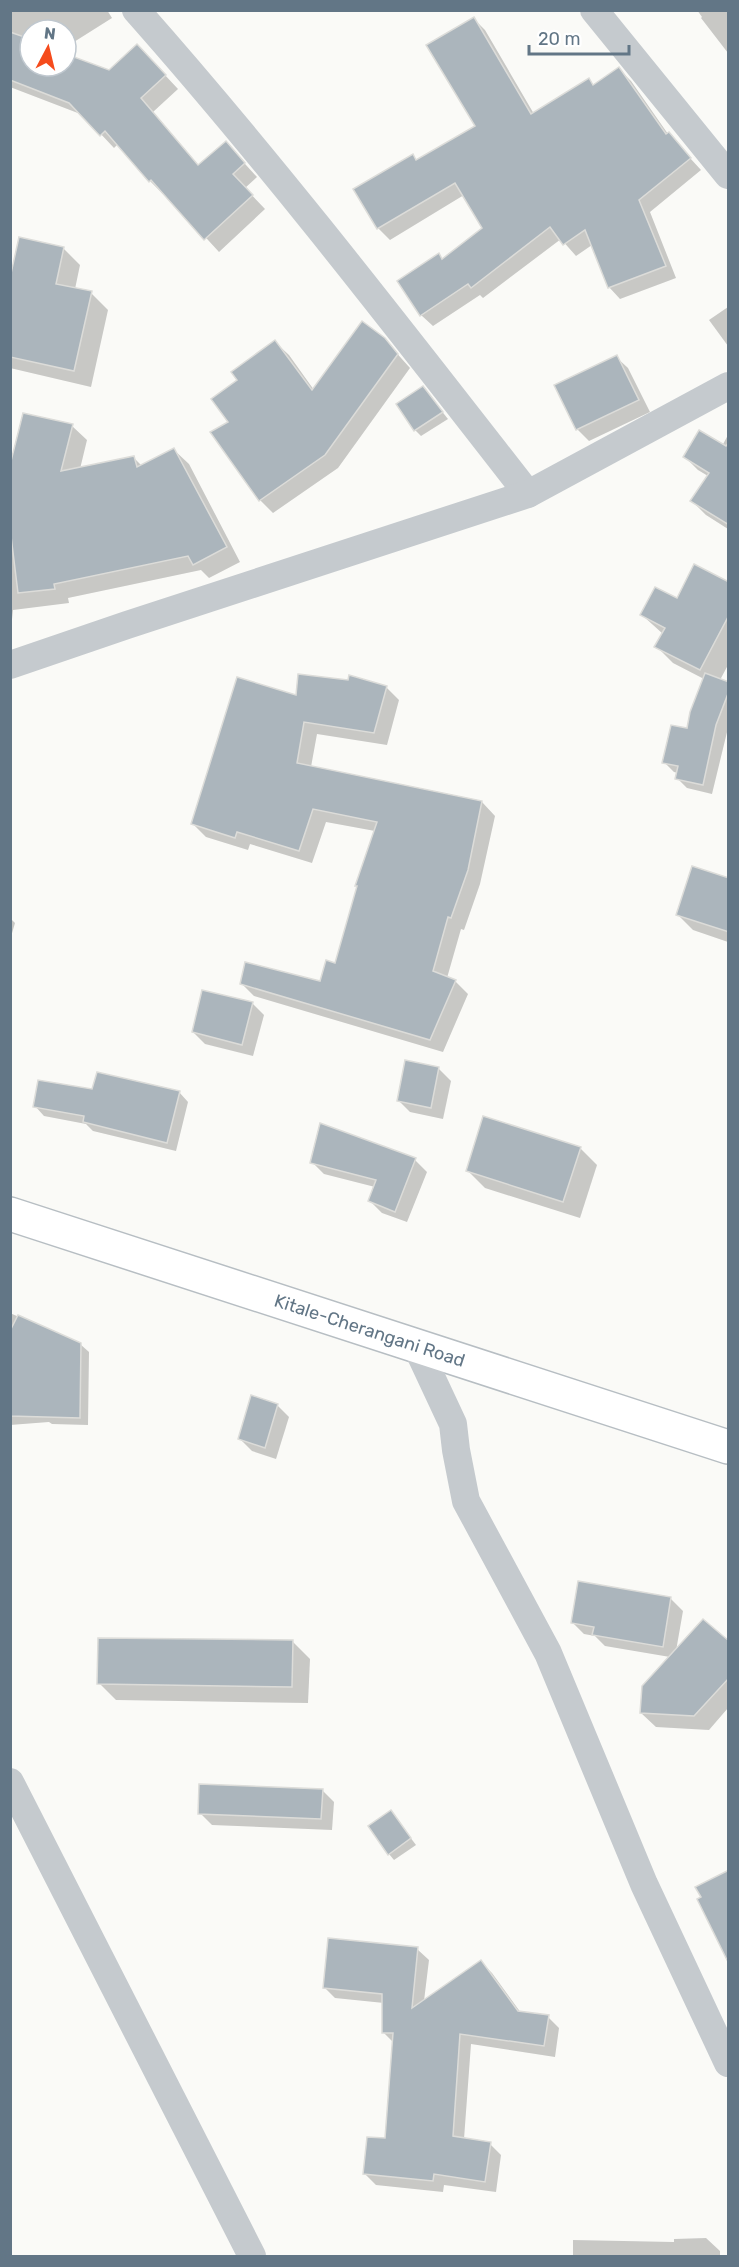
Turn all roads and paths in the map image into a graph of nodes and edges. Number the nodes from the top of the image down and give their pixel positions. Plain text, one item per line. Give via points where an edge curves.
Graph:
1 (136, 10) edge
2 (594, 10) edge
3 (729, 175) edge
4 (729, 386) edge
5 (528, 494) junction
6 (10, 665) edge
7 (10, 1214) edge
8 (417, 1347) junction
9 (729, 1447) edge
10 (10, 1782) edge
11 (729, 2063) edge
12 (252, 2256) edge

1 - 5 street via 327,236
2 - 3 street
4 - 5 street
5 - 6 street
7 - 8 main road, Kitale-Cherangani Road
8 - 9 main road, Kitale-Cherangani Road
8 - 11 street via 453,1424 466,1501 548,1653 644,1884
10 - 12 street

